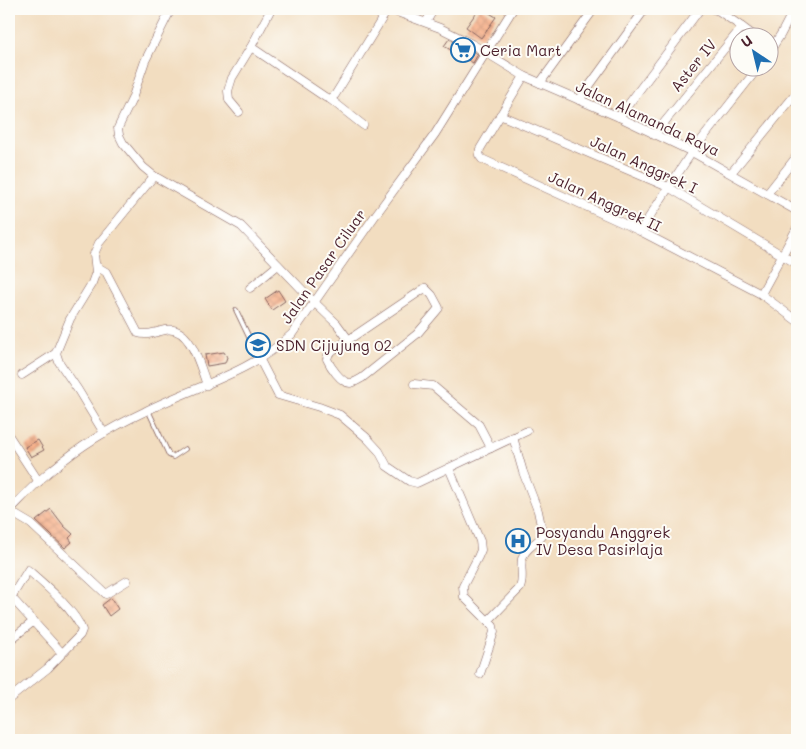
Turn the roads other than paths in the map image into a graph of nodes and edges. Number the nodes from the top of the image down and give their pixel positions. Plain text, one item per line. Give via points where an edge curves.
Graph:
1 (171, 9) edge
2 (271, 9) edge
3 (388, 9) edge
4 (434, 9) edge
5 (513, 9) edge
6 (594, 9) edge
7 (645, 9) edge
8 (700, 9) edge
9 (713, 9) edge
10 (794, 9) edge
11 (426, 22) junction
12 (742, 27) joint
13 (778, 36) edge
14 (251, 47) junction
15 (485, 53) junction
16 (524, 76) junction
17 (750, 78) edge
18 (540, 84) junction
19 (794, 96) dead end
20 (330, 98) junction
21 (579, 100) junction
22 (239, 112) dead end
23 (500, 115) junction
24 (619, 117) junction
25 (363, 125) dead end
26 (654, 135) junction
27 (692, 152) junction
28 (797, 156) edge
29 (731, 173) junction
30 (154, 176) junction
31 (668, 187) junction
32 (767, 194) junction
33 (797, 211) edge
34 (797, 228) edge
35 (640, 231) junction
36 (783, 254) junction
37 (797, 264) edge
38 (278, 265) junction
39 (96, 266) junction
40 (250, 288) dead end
41 (761, 294) junction
42 (314, 302) junction
43 (236, 310) dead end
44 (797, 320) edge
45 (348, 339) junction
46 (56, 353) junction
47 (259, 358) junction
48 (22, 376) dead end
49 (414, 384) dead end
50 (207, 385) junction
51 (148, 410) junction
52 (527, 431) dead end
53 (104, 433) junction
54 (513, 437) junction
55 (10, 439) edge
56 (491, 448) junction
57 (185, 449) dead end
58 (449, 468) junction
59 (39, 482) junction
60 (9, 511) edge
61 (128, 581) dead end
62 (10, 599) edge
63 (34, 621) junction
64 (488, 621) junction
65 (9, 641) edge
66 (62, 653) junction
67 (480, 674) dead end
68 (9, 699) edge

1 - 30 street via 145,61 118,128 123,143 142,167
2 - 14 street
3 - 11 street, Jalan Alamanda Raya
3 - 20 street via 335,95
4 - 11 street
5 - 15 street, Jalan Pasar Ciluar
6 - 18 street
7 - 21 street
8 - 24 street
9 - 12 street
10 - 13 street
11 - 15 street, Jalan Alamanda Raya
12 - 26 street, Aster IV
14 - 20 street
14 - 22 street via 228,91 229,100
15 - 16 street, Jalan Alamanda Raya
15 - 42 street, Jalan Pasar Ciluar via 435,134
16 - 18 street, Jalan Alamanda Raya
16 - 23 street, Jalan Anggrek II
17 - 27 street
18 - 21 street, Jalan Alamanda Raya
19 - 29 street
20 - 25 street
21 - 24 street, Jalan Alamanda Raya
23 - 31 street, Jalan Anggrek I
23 - 35 street, Jalan Anggrek II via 480,149 482,159
24 - 26 street, Jalan Alamanda Raya
26 - 27 street, Jalan Alamanda Raya
27 - 29 street, Jalan Alamanda Raya
27 - 31 street
28 - 32 street
29 - 32 street, Jalan Alamanda Raya
30 - 38 street via 241,226
30 - 39 street via 99,243 94,254
31 - 35 street
31 - 36 street, Jalan Anggrek I
32 - 33 street, Jalan Alamanda Raya
34 - 36 street
35 - 41 street, Jalan Anggrek II
36 - 37 street, Jalan Anggrek I
36 - 41 street
38 - 40 street
38 - 42 street
39 - 46 street via 92,283 70,319
39 - 50 street via 106,272 138,333 144,335 168,329 185,336
41 - 44 street, Jalan Anggrek II
42 - 45 street
42 - 47 street, Jalan Pasar Ciluar via 292,334
43 - 47 lane
45 - 45 street via 329,352 327,359 344,381 353,383 417,334 440,306 425,288
46 - 48 street
46 - 53 street
47 - 50 street, Jalan Pasar Ciluar
47 - 58 street via 278,395 340,415 379,451 387,466 409,482 417,483
49 - 56 street via 433,386 478,425
50 - 51 street, Jalan Pasar Ciluar
51 - 53 street, Jalan Pasar Ciluar
51 - 57 lane via 169,455 173,457
52 - 54 street
53 - 59 street, Jalan Pasar Ciluar via 52,469
54 - 56 street
54 - 64 street via 543,535 526,550 522,559 520,588
55 - 59 street
56 - 58 street
58 - 64 street via 480,541 481,550 463,586 464,597
59 - 60 street, Jalan Pasar Ciluar
60 - 61 street via 31,524 106,594
62 - 63 street
62 - 66 street via 30,568 67,608 82,630
63 - 65 street
63 - 66 street
64 - 67 street via 494,632
66 - 68 street

